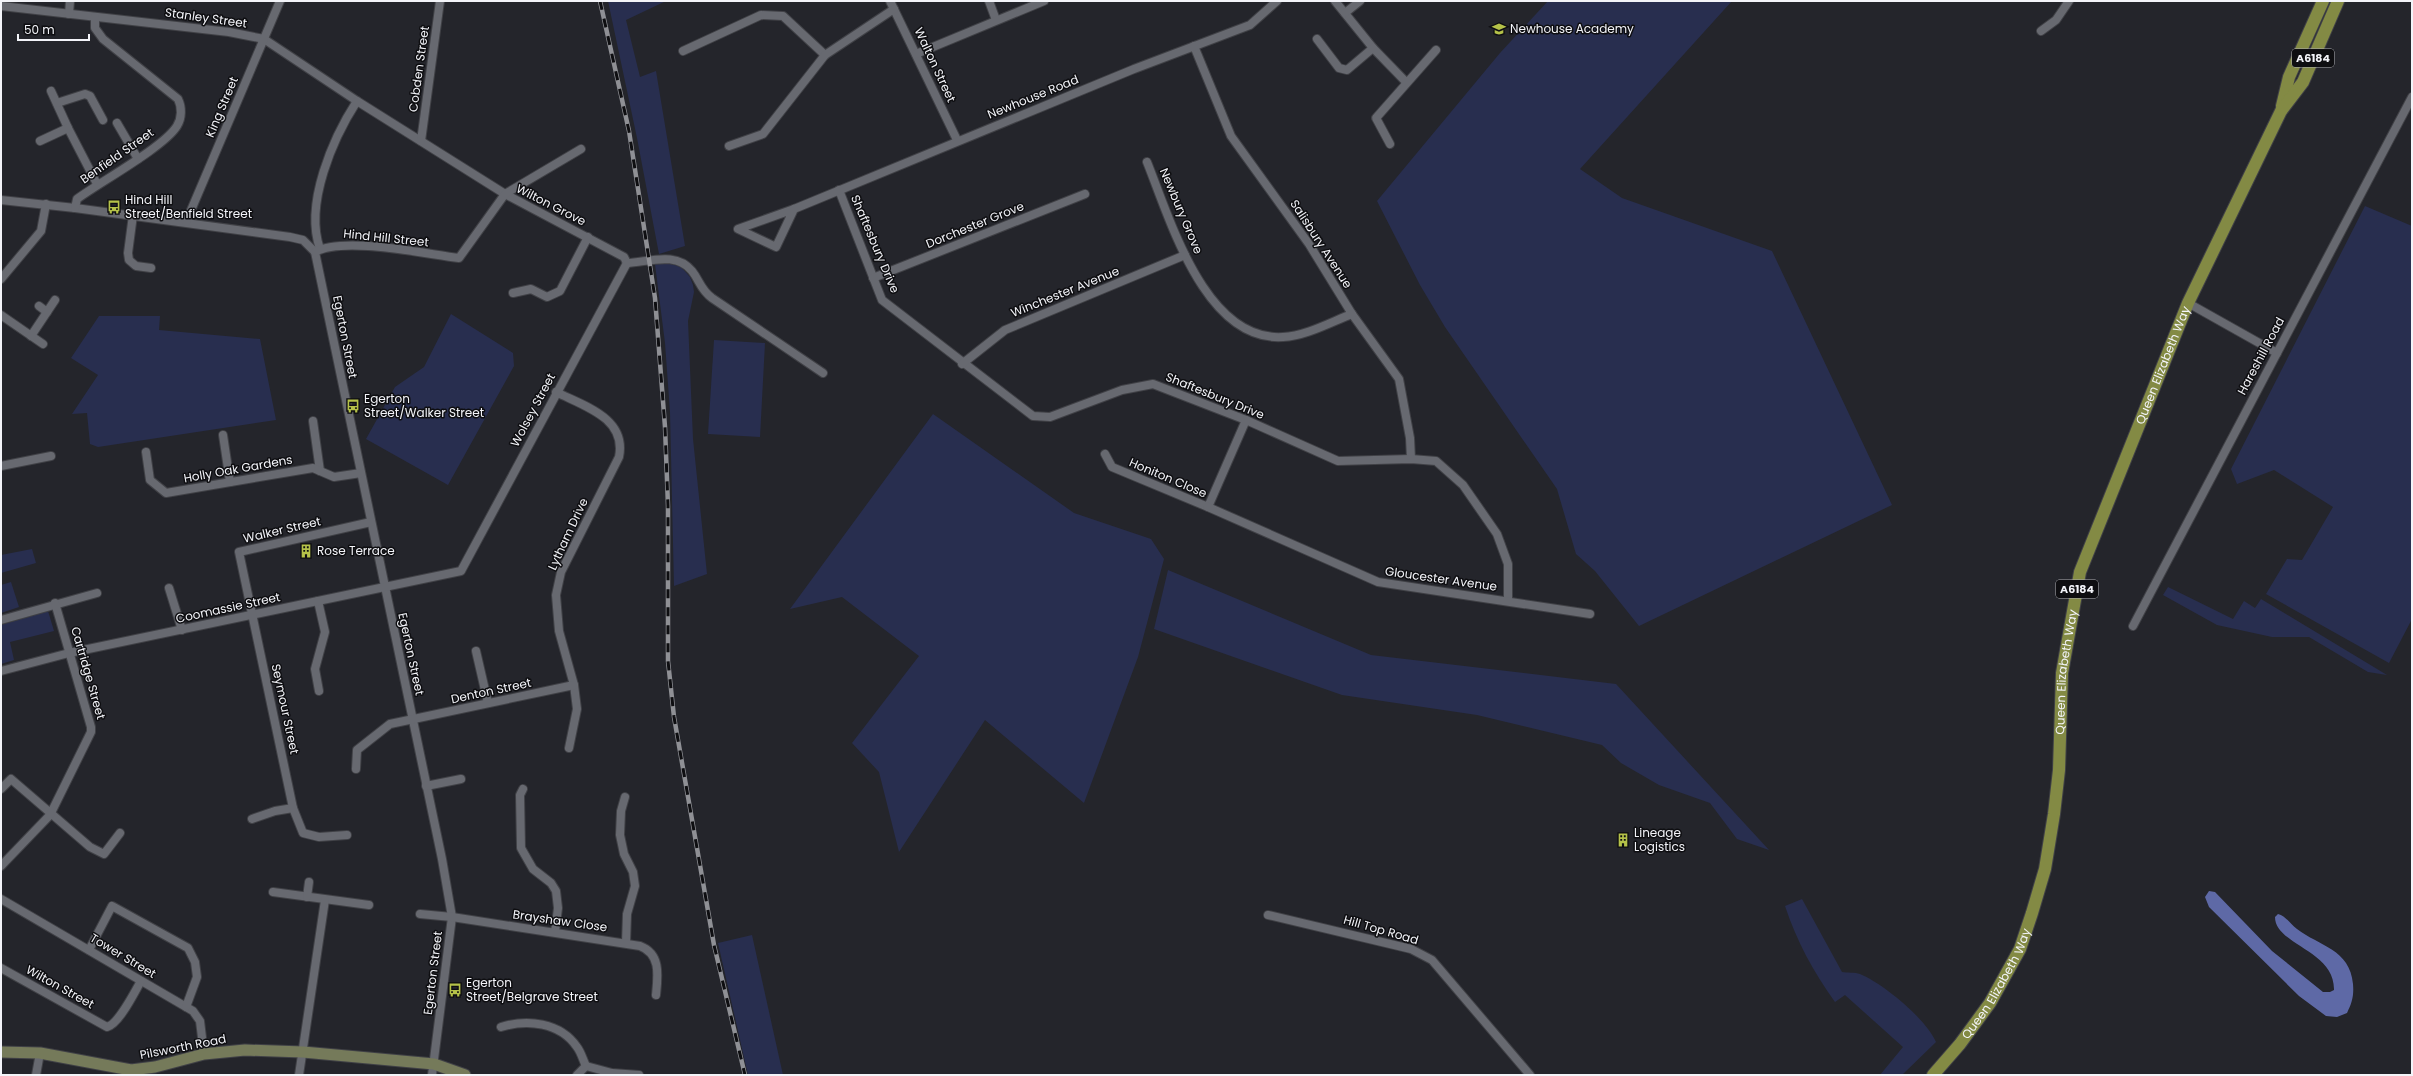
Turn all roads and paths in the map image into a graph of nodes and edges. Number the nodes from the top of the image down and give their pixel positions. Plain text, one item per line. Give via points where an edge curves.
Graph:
1 (70, 1) edge
2 (280, 1) edge
3 (440, 1) edge
4 (890, 1) edge
5 (989, 1) edge
6 (1044, 1) edge
7 (1277, 1) edge
8 (1335, 1) edge
9 (1360, 1) edge
10 (2069, 1) edge
11 (2323, 1) edge
12 (2338, 1) edge
13 (1, 6) edge
14 (894, 9) junction
15 (1345, 13) junction
16 (69, 14) junction
17 (95, 17) junction
18 (996, 20) junction
19 (2041, 31) dead end
20 (264, 39) junction
21 (1317, 39) dead end
22 (1194, 46) junction
23 (1373, 48) junction
24 (1436, 50) dead end
25 (683, 51) dead end
26 (916, 54) junction
27 (825, 55) junction
28 (1406, 82) junction
29 (51, 91) dead end
30 (2412, 97) edge
31 (357, 101) junction
32 (57, 103) junction
33 (2281, 111) junction
34 (103, 120) dead end
35 (118, 123) dead end
36 (68, 128) junction
37 (957, 140) junction
38 (40, 141) dead end
39 (421, 141) junction
40 (1390, 144) dead end
41 (729, 146) dead end
42 (581, 149) dead end
43 (138, 159) junction
44 (1147, 162) dead end
45 (98, 184) junction
46 (839, 190) junction
47 (505, 194) junction
48 (1085, 194) dead end
49 (1, 200) edge
50 (46, 204) junction
51 (75, 208) junction
52 (794, 209) junction
53 (133, 215) junction
54 (186, 222) junction
55 (588, 237) junction
56 (318, 250) junction
57 (1185, 255) junction
58 (627, 263) junction
59 (151, 268) dead end
60 (873, 278) junction
61 (1, 279) edge
62 (513, 293) dead end
63 (55, 300) dead end
64 (2188, 303) junction
65 (39, 306) dead end
66 (47, 312) junction
67 (1352, 314) junction
68 (1, 315) edge
69 (31, 336) junction
70 (43, 344) dead end
71 (2277, 353) junction
72 (962, 364) junction
73 (823, 373) dead end
74 (556, 392) junction
75 (1246, 420) junction
76 (313, 421) dead end
77 (223, 434) dead end
78 (146, 452) dead end
79 (1105, 454) dead end
80 (51, 456) dead end
81 (1411, 459) junction
82 (1, 466) edge
83 (320, 470) junction
84 (361, 473) junction
85 (230, 482) junction
86 (1208, 508) junction
87 (371, 522) junction
88 (461, 570) joint
89 (385, 587) junction
90 (169, 588) dead end
91 (97, 593) dead end
92 (1508, 600) junction
93 (318, 601) junction
94 (55, 604) junction
95 (1590, 614) dead end
96 (252, 616) junction
97 (1, 620) edge
98 (2133, 626) dead end
99 (182, 630) junction
100 (476, 651) dead end
101 (69, 653) junction
102 (1, 672) edge
103 (574, 685) junction
104 (319, 691) dead end
105 (488, 703) junction
106 (412, 720) junction
107 (569, 748) dead end
108 (356, 769) dead end
109 (461, 779) dead end
110 (426, 786) junction
111 (1, 788) edge
112 (524, 789) dead end
113 (625, 797) dead end
114 (293, 808) junction
115 (50, 814) junction
116 (252, 818) dead end
117 (120, 833) dead end
118 (347, 835) dead end
119 (1, 866) edge
120 (309, 882) dead end
121 (273, 892) dead end
122 (307, 897) junction
123 (1, 899) edge
124 (325, 900) junction
125 (369, 905) dead end
126 (420, 914) dead end
127 (1268, 915) dead end
128 (452, 917) junction
129 (555, 932) junction
130 (626, 943) junction
131 (89, 950) junction
132 (1, 968) edge
133 (141, 981) junction
134 (656, 995) dead end
135 (186, 1007) junction
136 (502, 1027) dead end
137 (1, 1052) edge
138 (303, 1052) junction
139 (40, 1053) junction
140 (204, 1054) junction
141 (434, 1064) junction
142 (586, 1066) junction
143 (131, 1072) edge
144 (36, 1075) edge
145 (300, 1075) edge
146 (432, 1075) edge
147 (465, 1075) edge
148 (577, 1075) edge
149 (639, 1075) edge
150 (1530, 1075) edge
151 (1933, 1075) edge

1 - 16 street
2 - 20 street, King Street
3 - 39 street, Cobden Street
4 - 14 street, Walton Street
5 - 18 street
6 - 18 street
7 - 22 street, Newhouse Road via 1250,25
8 - 15 street
9 - 15 street
10 - 19 street via 2056,20
11 - 33 main road, Queen Elizabeth Way / A6184 via 2289,77
12 - 33 main road, Queen Elizabeth Way / A6184 via 2303,82
13 - 16 street, Stanley Street
14 - 26 street, Walton Street
14 - 27 street
15 - 23 street
16 - 17 street, Stanley Street
17 - 20 street, Stanley Street via 229,32
17 - 43 street, Benfield Street via 95,28 103,39 180,103 177,126
18 - 26 street
20 - 31 street, Wilton Grove
20 - 54 street, King Street
21 - 23 street via 1339,68 1347,70
22 - 37 street, Newhouse Road
22 - 67 street, Salisbury Avenue via 1231,136 1310,244
23 - 28 street
24 - 28 street
25 - 27 street via 761,15 783,16
26 - 37 street, Walton Street
27 - 41 street via 763,134
28 - 40 street via 1376,118
29 - 32 street
30 - 71 street, Hareshill Road
31 - 39 street, Wilton Grove
31 - 56 street, Egerton Street via 343,122 318,193
32 - 34 street via 85,94 90,96
32 - 36 street
33 - 64 main road, Queen Elizabeth Way / A6184
35 - 43 street
36 - 38 street
36 - 45 street
37 - 46 street, Newhouse Road
39 - 47 street, Wilton Grove
42 - 47 street
43 - 45 street, Benfield Street
44 - 57 street, Newbury Grove
45 - 51 street, Benfield Street via 77,199
46 - 52 street, Newhouse Road
46 - 60 street, Shaftesbury Drive
47 - 55 street, Wilton Grove
47 - 56 street, Hind Hill Street via 460,258 361,246 335,246
48 - 60 street, Dorchester Grove
49 - 50 street
50 - 51 street
50 - 61 street via 41,231
51 - 53 street
52 - 52 street, Newhouse Road via 745,226 738,229 776,248
53 - 54 street
53 - 59 street via 128,257 133,265
54 - 56 street via 303,240
55 - 58 street, Wilton Grove via 624,257
55 - 62 street via 560,291 547,297 531,289
56 - 84 street, Egerton Street
57 - 67 street, Newbury Grove via 1221,311 1238,325 1258,334 1284,338 1299,335
57 - 72 street, Winchester Avenue via 1005,330
58 - 73 street via 670,258 680,262 691,269 700,287 712,298
58 - 74 street, Wolsey Street
60 - 72 street, Shaftesbury Drive via 882,300
63 - 66 street
64 - 71 street
64 - 151 main road, Queen Elizabeth Way / A6184 via 2080,572 2062,673 2059,770 2054,814 2045,869 2032,913 2020,949 1990,1003
65 - 66 street
66 - 69 street
67 - 81 street, Salisbury Avenue via 1399,379 1410,438
68 - 69 street
69 - 70 street
71 - 98 street, Hareshill Road
72 - 75 street, Shaftesbury Drive via 1033,416 1050,417 1122,390 1153,384
74 - 88 street, Wolsey Street
74 - 103 street, Lytham Drive via 611,422 618,433 621,445 619,457 561,572 556,595 559,631
75 - 81 street, Shaftesbury Drive via 1338,461
75 - 86 street, Honiton Close
76 - 83 street
77 - 85 street
78 - 85 street, Holly Oak Gardens via 150,480 166,494
79 - 86 street, Honiton Close via 1112,468
80 - 82 street
81 - 92 street, Shaftesbury Drive via 1436,461 1467,491 1500,541 1508,564
83 - 84 street, Holly Oak Gardens via 334,476
83 - 85 street, Holly Oak Gardens via 313,468
84 - 87 street, Egerton Street
86 - 92 street, Gloucester Avenue via 1378,582
87 - 89 street, Egerton Street
87 - 96 street, Walker Street via 239,552
88 - 89 street, Coomassie Street
89 - 93 street, Coomassie Street
89 - 106 street, Egerton Street
90 - 99 street
91 - 94 street
92 - 95 street, Gloucester Avenue
93 - 96 street, Coomassie Street
93 - 104 street via 325,632 315,669
94 - 97 street
94 - 101 street, Cartridge Street
96 - 99 street, Coomassie Street
96 - 114 street, Seymour Street
99 - 101 street, Coomassie Street
100 - 105 street
101 - 102 street, Coomassie Street
101 - 115 street, Cartridge Street via 92,727 88,740
103 - 105 street, Denton Street
103 - 107 street, Lytham Drive via 577,709
105 - 106 street, Denton Street
106 - 108 street, Denton Street via 390,724 357,750
106 - 110 street, Egerton Street
109 - 110 street
110 - 128 street, Egerton Street
111 - 115 street via 11,779
112 - 129 street via 520,796 520,843 528,863 551,883 556,891 558,908
113 - 130 street via 621,811 620,835 624,854 634,872 635,886 627,914
114 - 116 street
114 - 118 street, Seymour Street via 303,833 318,837
115 - 117 street via 90,847 104,854
115 - 119 street, Cartridge Street
120 - 122 street
121 - 122 street
122 - 124 street
123 - 131 street, Tower Street
124 - 125 street
124 - 138 street
126 - 128 street, Brayshaw Close
127 - 150 street, Hill Top Road via 1411,949 1432,960
128 - 129 street, Brayshaw Close
128 - 141 street, Egerton Street
129 - 130 street, Brayshaw Close
130 - 134 street, Brayshaw Close via 646,949 654,956 657,968
131 - 133 street, Tower Street
131 - 135 street via 112,906 188,948 195,962 197,977
132 - 133 street, Wilton Street via 107,1027 118,1019
133 - 135 street, Tower Street
135 - 140 street, Tower Street via 193,1011 200,1021
136 - 142 street via 515,1023 531,1023 554,1028 577,1047
137 - 139 street, Pilsworth Road
138 - 140 street, Pilsworth Road via 245,1050
138 - 141 street, Pilsworth Road
138 - 145 street
139 - 143 street, Pilsworth Road
139 - 144 street
140 - 143 street, Pilsworth Road
141 - 146 street, Egerton Street
141 - 147 street, Pilsworth Road
142 - 148 street
142 - 149 street via 612,1073

